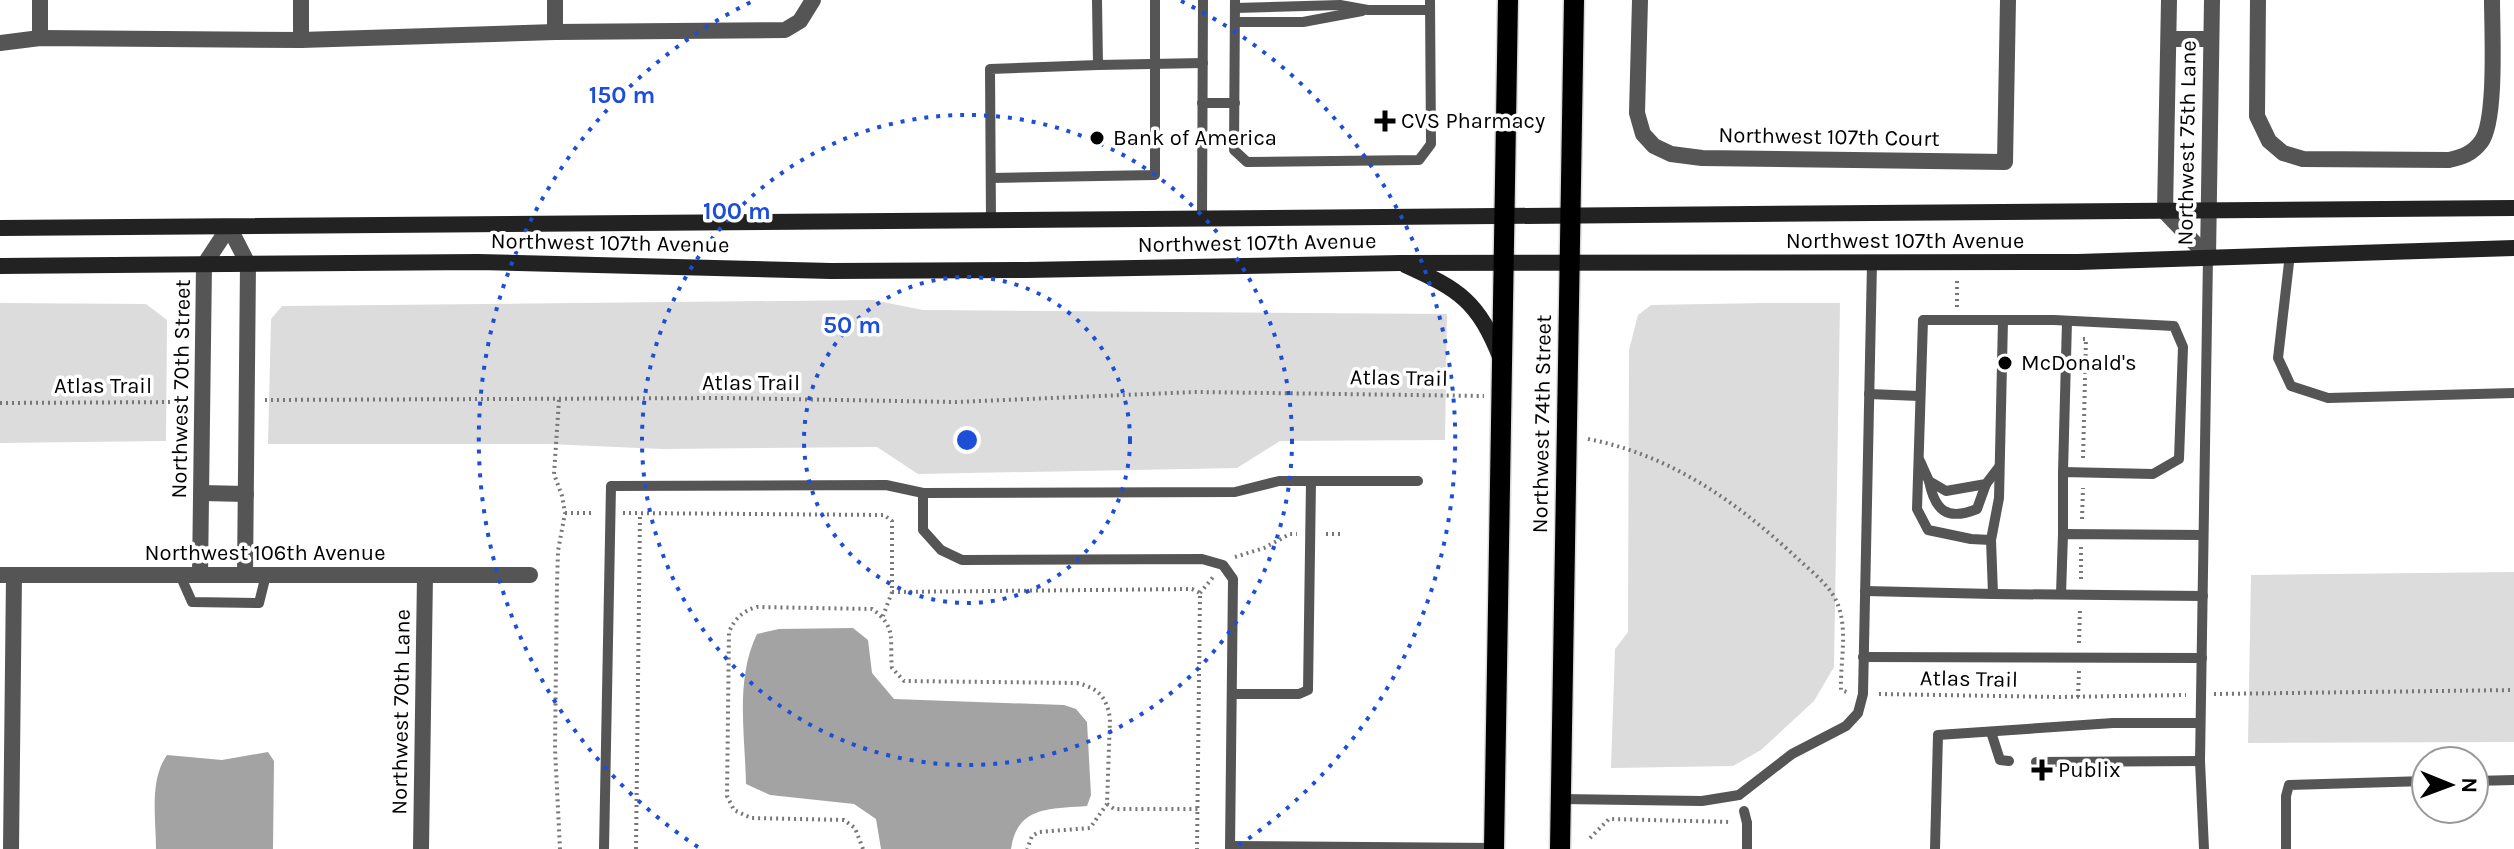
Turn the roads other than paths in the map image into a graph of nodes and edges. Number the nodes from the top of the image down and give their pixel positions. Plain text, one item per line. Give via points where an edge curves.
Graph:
1 (40, 0) edge
2 (301, 0) edge
3 (555, 0) edge
4 (813, 0) edge
5 (1097, 0) edge
6 (1155, 0) edge
7 (1203, 0) edge
8 (1508, 0) edge
9 (1574, 0) edge
10 (1640, 0) edge
11 (2008, 0) edge
12 (2169, 0) edge
13 (2212, 0) edge
14 (2258, 0) edge
15 (2492, 0) edge
16 (1235, 4) edge
17 (1430, 5) edge
18 (1368, 10) junction
19 (1235, 22) junction
20 (555, 32) junction
21 (40, 38) junction
22 (2169, 39) junction
23 (2211, 39) junction
24 (301, 40) junction
25 (0, 43) edge
26 (1156, 63) junction
27 (1203, 63) junction
28 (1098, 65) junction
29 (1202, 103) junction
30 (1235, 103) junction
31 (991, 178) junction
32 (2514, 208) edge
33 (2210, 211) junction
34 (2165, 212) junction
35 (1570, 216) junction
36 (1505, 217) junction
37 (1202, 219) junction
38 (991, 221) junction
39 (229, 227) junction
40 (0, 228) edge
41 (2514, 248) edge
42 (2290, 254) junction
43 (2208, 257) junction
44 (1400, 263) junction
45 (1504, 263) junction
46 (1568, 263) junction
47 (1872, 263) junction
48 (248, 264) junction
49 (204, 265) junction
50 (0, 266) edge
51 (2003, 320) junction
52 (2067, 321) junction
53 (1503, 365) junction
54 (2514, 393) edge
55 (1869, 394) junction
56 (1919, 396) junction
57 (1918, 456) junction
58 (2000, 466) junction
59 (2063, 472) junction
60 (1311, 481) junction
61 (1418, 481) dead end
62 (1929, 481) junction
63 (1986, 484) junction
64 (202, 493) junction
65 (923, 493) junction
66 (246, 494) junction
67 (2063, 534) junction
68 (2203, 535) junction
69 (1991, 540) junction
70 (7, 575) edge
71 (180, 575) junction
72 (200, 575) junction
73 (245, 575) junction
74 (266, 575) junction
75 (425, 575) junction
76 (530, 575) dead end
77 (1865, 591) junction
78 (1993, 594) junction
79 (2061, 594) junction
80 (2203, 596) junction
81 (1863, 657) junction
82 (2202, 658) junction
83 (1232, 694) junction
84 (2200, 723) junction
85 (1991, 732) junction
86 (2009, 761) dead end
87 (2200, 761) junction
88 (2036, 762) dead end
89 (2514, 780) edge
90 (2410, 781) edge
91 (2490, 781) edge
92 (1739, 795) junction
93 (1561, 799) junction
94 (1230, 847) edge
95 (11, 849) edge
96 (421, 849) edge
97 (604, 849) edge
98 (1494, 849) edge
99 (1560, 849) edge
100 (1747, 849) edge
101 (1935, 849) edge
102 (2204, 849) edge
103 (2286, 849) edge

1 - 21 street
2 - 24 street
3 - 20 street
4 - 20 street via 800,21 785,30
5 - 28 lane
6 - 26 lane
7 - 27 lane
8 - 36 main road, Northwest 74th Street
9 - 35 main road, Northwest 74th Street
10 - 11 street, Northwest 107th Court via 1637,113 1643,134 1671,154 2005,162
12 - 22 street, Northwest 75th Lane
13 - 23 street, Northwest 75th Lane
14 - 15 street via 2257,116 2269,141 2283,153 2303,159 2449,160 2468,155 2482,141 2490,121
16 - 18 lane
16 - 19 lane
17 - 18 lane
17 - 30 lane via 1431,144 1419,160 1247,162 1234,150
18 - 19 lane via 1303,22
19 - 30 lane
20 - 24 street
21 - 24 street
21 - 25 street
22 - 23 street
22 - 34 street, Northwest 75th Lane
23 - 33 street, Northwest 75th Lane
26 - 27 lane
26 - 28 lane
26 - 31 lane via 1155,175
27 - 29 lane
28 - 31 lane via 990,69
29 - 30 lane
29 - 37 lane
31 - 38 lane
32 - 33 main road, Northwest 107th Avenue
33 - 34 main road, Northwest 107th Avenue
33 - 43 street, Northwest 75th Lane
34 - 35 main road, Northwest 107th Avenue
34 - 43 street, Northwest 75th Lane
35 - 36 main road, Northwest 107th Avenue
35 - 46 main road, Northwest 74th Street
36 - 37 main road, Northwest 107th Avenue
36 - 45 main road, Northwest 74th Street
37 - 38 main road, Northwest 107th Avenue
38 - 39 main road, Northwest 107th Avenue
39 - 40 main road, Northwest 107th Avenue
39 - 48 street
39 - 49 street, Northwest 70th Street
41 - 42 main road, Northwest 107th Avenue
42 - 43 main road, Northwest 107th Avenue
42 - 54 lane via 2278,358 2291,386 2328,398
43 - 47 main road, Northwest 107th Avenue
43 - 68 lane
44 - 45 main road, Northwest 107th Avenue
44 - 48 main road, Northwest 107th Avenue via 845,271 521,263
44 - 53 main road via 1464,297 1479,312
45 - 46 main road, Northwest 107th Avenue
45 - 53 main road, Northwest 74th Street
46 - 47 main road, Northwest 107th Avenue
46 - 93 main road, Northwest 74th Street
47 - 55 lane
48 - 49 main road, Northwest 107th Avenue
48 - 66 street
49 - 50 main road, Northwest 107th Avenue
49 - 64 street, Northwest 70th Street
51 - 52 lane
51 - 56 lane via 1923,320
51 - 58 lane
52 - 59 lane
52 - 59 lane via 2174,326 2183,347 2179,459 2153,474
53 - 98 main road, Northwest 74th Street
55 - 56 lane
55 - 77 lane
56 - 57 lane
57 - 62 lane
57 - 69 lane via 1917,509 1928,530
58 - 63 lane
58 - 69 lane
59 - 67 lane
60 - 61 lane
60 - 65 lane via 1279,481 1235,492
60 - 83 lane via 1308,690
62 - 63 lane via 1946,491
62 - 63 lane via 1933,498 1945,513 1960,516 1977,509
64 - 66 street
64 - 72 street, Northwest 70th Street
65 - 83 lane via 923,530 941,550 962,560 1202,559 1223,565 1233,579
65 - 97 lane via 886,485 611,486
66 - 73 street
67 - 68 lane
67 - 79 lane
68 - 80 lane
69 - 78 lane
70 - 71 street, Northwest 106th Avenue
70 - 95 street
71 - 72 street, Northwest 106th Avenue
71 - 74 lane via 192,602 259,603
72 - 73 street, Northwest 106th Avenue
73 - 74 street, Northwest 106th Avenue
74 - 75 street, Northwest 106th Avenue
75 - 76 street, Northwest 106th Avenue
75 - 96 street, Northwest 70th Lane
77 - 78 lane
77 - 81 lane
78 - 79 lane
79 - 80 lane
80 - 82 lane
81 - 82 lane
81 - 92 lane via 1858,713
82 - 84 lane
83 - 94 lane
84 - 85 lane
84 - 87 lane
85 - 86 lane via 2000,760
85 - 101 lane via 1938,735
87 - 88 lane
87 - 102 lane
89 - 91 lane
90 - 103 lane via 2289,785
92 - 93 lane via 1702,801
92 - 100 lane, bridge
93 - 99 main road, Northwest 74th Street
94 - 98 lane

